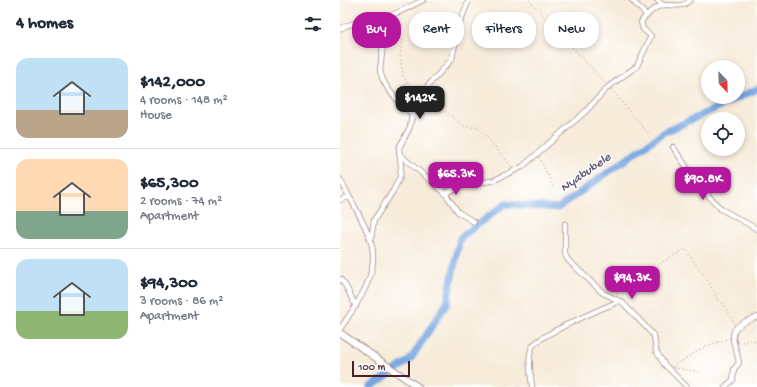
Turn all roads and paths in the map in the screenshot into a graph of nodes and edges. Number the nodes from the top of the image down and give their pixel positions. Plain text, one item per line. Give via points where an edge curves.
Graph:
1 (423, 0) edge
2 (469, 0) edge
3 (529, 0) edge
4 (632, 0) edge
5 (657, 0) edge
6 (690, 0) edge
7 (663, 5) junction
8 (397, 12) edge
9 (646, 16) junction
10 (352, 23) edge
11 (340, 29) edge
12 (401, 40) edge
13 (383, 48) edge
14 (406, 82) junction
15 (608, 87) junction
16 (420, 100) junction
17 (411, 113) junction
18 (650, 135) dead end
19 (673, 147) dead end
20 (399, 154) junction
21 (538, 154) junction
22 (514, 171) junction
23 (340, 179) edge
24 (554, 188) dead end
25 (444, 193) junction
26 (349, 197) junction
27 (340, 200) edge
28 (474, 222) dead end
29 (565, 224) dead end
30 (757, 229) edge
31 (371, 240) junction
32 (340, 279) edge
33 (611, 298) junction
34 (619, 301) junction
35 (356, 306) junction
36 (757, 317) edge
37 (340, 328) edge
38 (737, 328) junction
39 (340, 333) edge
40 (732, 337) junction
41 (757, 341) edge
42 (733, 345) junction
43 (700, 372) dead end
44 (418, 387) edge
45 (532, 387) edge
46 (687, 387) edge
47 (725, 387) edge

1 - 8 street
2 - 16 street via 459,25 452,60 425,89
3 - 15 path
4 - 9 street
5 - 7 street
6 - 7 street via 680,6
7 - 9 street
9 - 15 street via 641,24 651,36 637,66
10 - 11 street
12 - 14 path via 403,41 400,54
13 - 17 street via 380,71 382,79
14 - 16 path
14 - 17 path
15 - 18 path
15 - 21 street via 586,111
16 - 17 street
16 - 22 path via 446,112 464,126 479,128
17 - 20 street via 410,127 399,148
19 - 30 street via 701,188 721,209
20 - 25 street
20 - 31 street via 400,177 374,220
21 - 22 street
21 - 24 path
22 - 25 street via 492,181 466,184
23 - 26 street
25 - 28 street via 458,212
26 - 27 street
26 - 31 street
29 - 33 street via 568,260
31 - 35 street via 372,273
32 - 35 street via 346,284
33 - 34 street
33 - 38 path via 685,249
34 - 45 street via 532,345
34 - 46 street via 654,336 657,353 664,364
35 - 37 street
36 - 38 street
38 - 40 street
39 - 44 street
40 - 42 street
40 - 43 path via 706,346 671,368
41 - 42 path
42 - 47 street via 739,363 734,369 733,380

